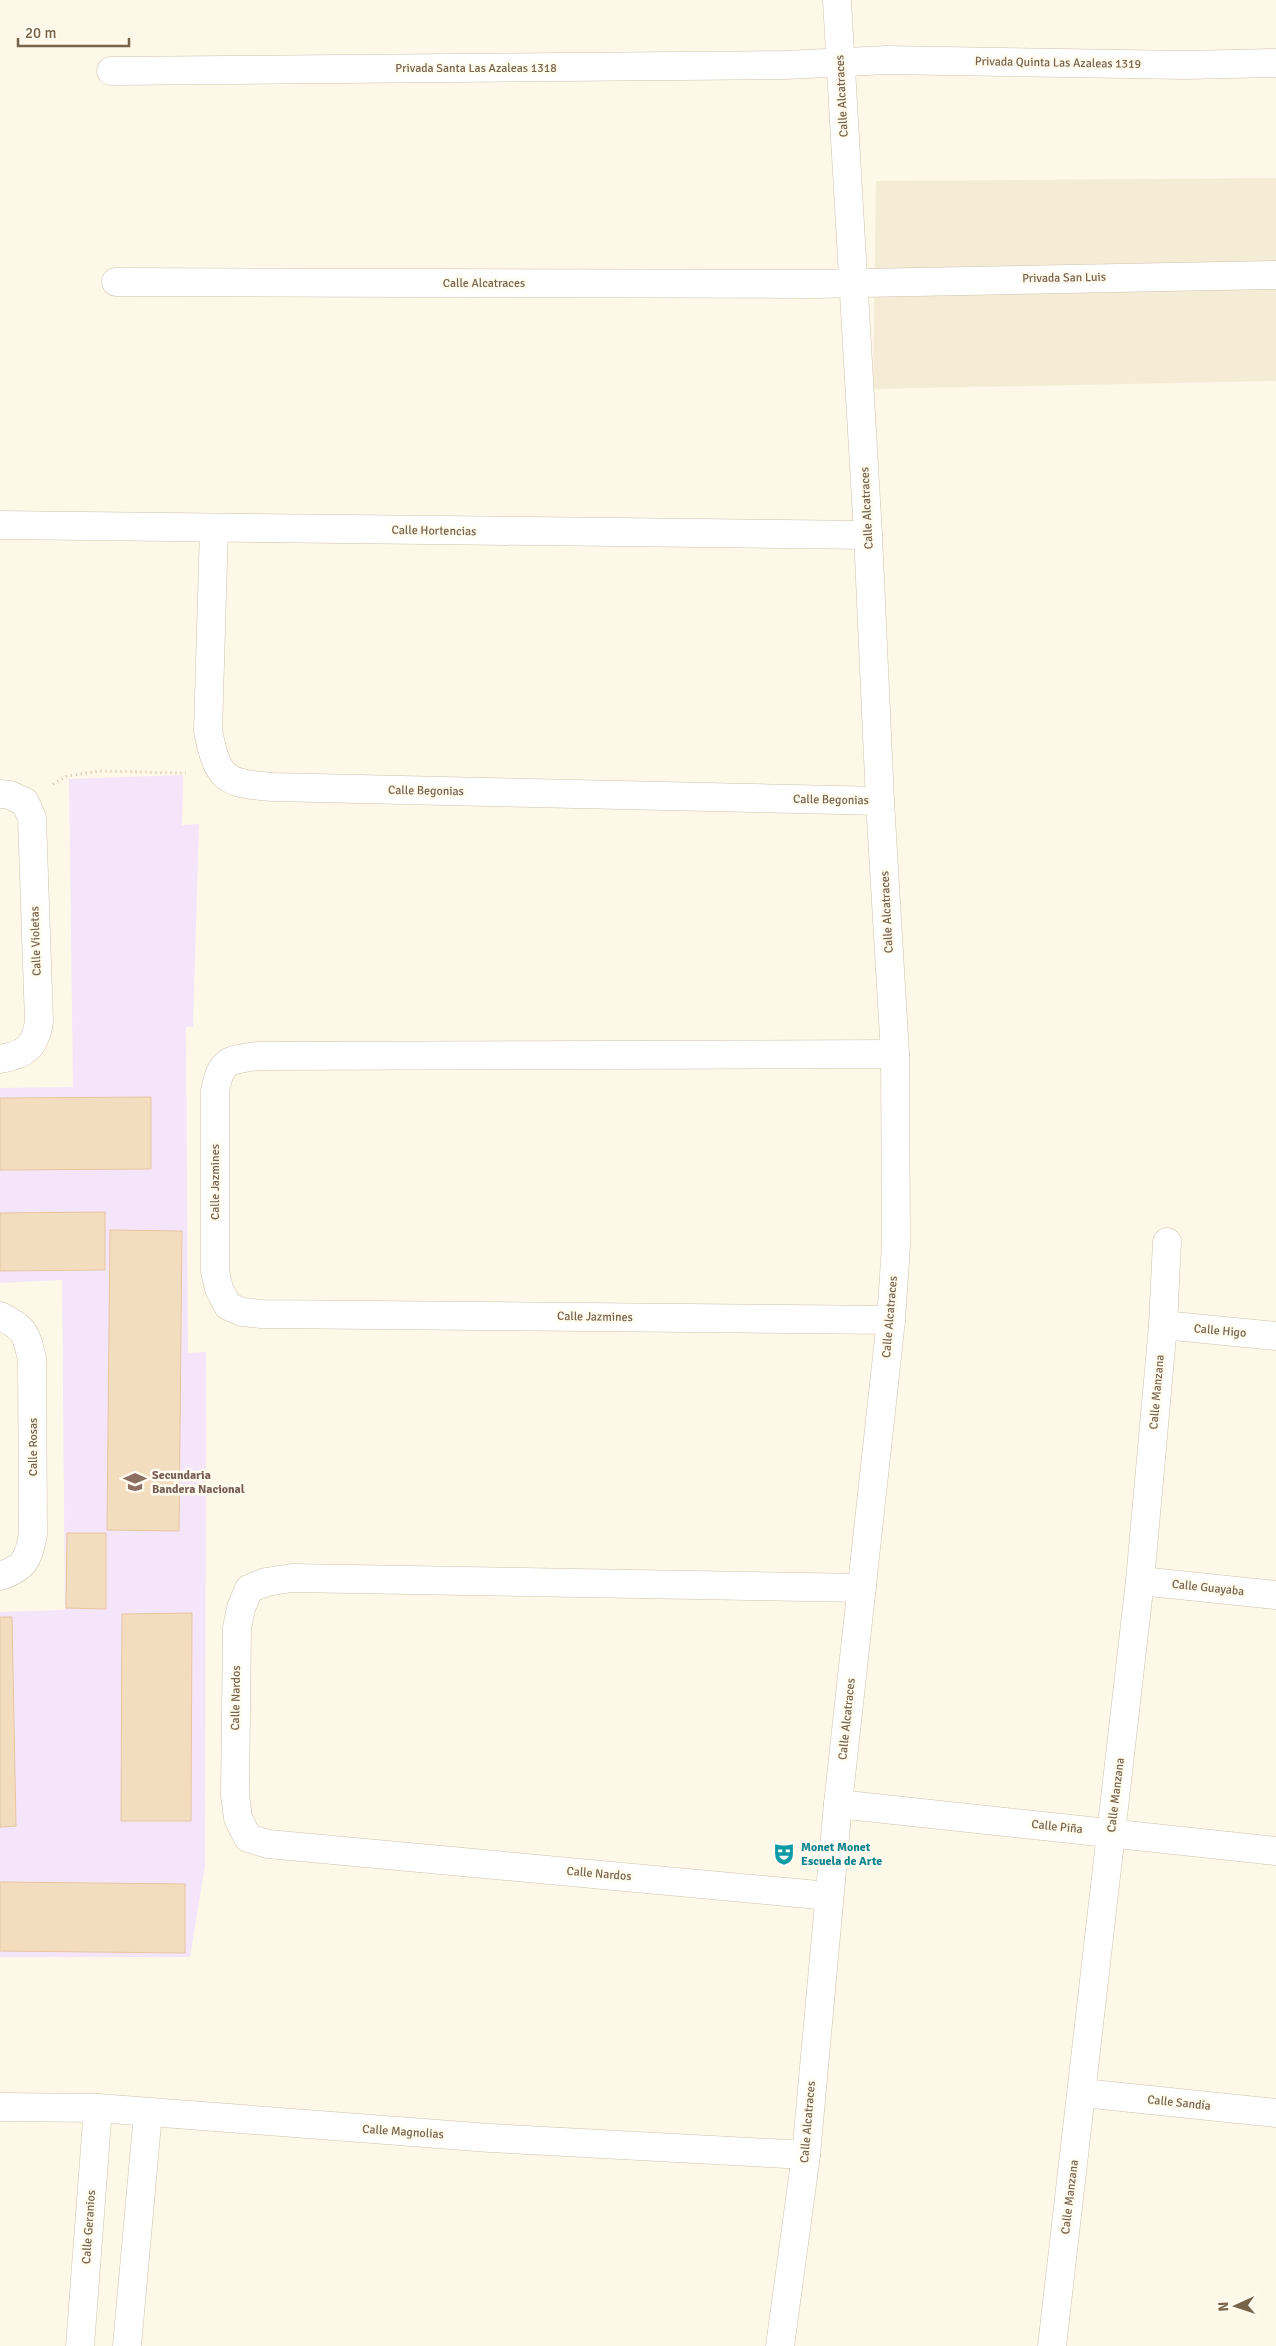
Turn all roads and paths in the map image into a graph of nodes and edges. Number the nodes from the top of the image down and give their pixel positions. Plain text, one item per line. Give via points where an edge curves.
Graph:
1 (836, 0) edge
2 (1276, 63) edge
3 (841, 64) junction
4 (111, 71) dead end
5 (1276, 275) edge
6 (116, 282) dead end
7 (853, 282) junction
8 (0, 526) edge
9 (214, 528) junction
10 (868, 535) junction
11 (224, 776) junction
12 (12, 798) edge
13 (880, 801) junction
14 (895, 1054) junction
15 (0, 1059) edge
16 (1167, 1242) dead end
17 (0, 1316) edge
18 (891, 1320) junction
19 (1163, 1326) junction
20 (1276, 1336) edge
21 (0, 1576) edge
22 (1140, 1581) junction
23 (862, 1588) junction
24 (1276, 1595) edge
25 (838, 1804) junction
26 (1111, 1833) junction
27 (1276, 1851) edge
28 (829, 1896) junction
29 (1083, 2093) junction
30 (0, 2107) edge
31 (98, 2108) junction
32 (148, 2113) junction
33 (1276, 2113) edge
34 (806, 2155) junction
35 (80, 2346) edge
36 (127, 2346) edge
37 (780, 2346) edge
38 (1052, 2346) edge

1 - 3 street, Calle Alcatraces
2 - 3 street, Privada Quinta Las Azaleas 1319 via 1186,65 888,60
3 - 4 street, Privada Santa Las Azaleas 1318
3 - 7 street, Calle Alcatraces
5 - 7 street, Privada San Luis
6 - 7 street, Calle Alcatraces
7 - 10 street, Calle Alcatraces
8 - 9 street, Calle Hortencias
9 - 10 street, Calle Hortencias
9 - 11 street via 208,730 213,756
10 - 13 street, Calle Alcatraces
11 - 12 path via 100,771 67,776
11 - 13 street, Calle Begonias via 244,784 273,787
12 - 15 street, Calle Violetas via 32,818 39,1022 37,1036 26,1052
13 - 14 street, Calle Alcatraces
14 - 18 street, Calle Alcatraces via 896,1246
14 - 18 street, Calle Jazmines via 256,1056 225,1064 219,1072 215,1091 215,1271 219,1289 228,1306 242,1312
16 - 19 street, Calle Manzana
17 - 21 street, Calle Rosas via 18,1324 27,1334 32,1359 33,1534 30,1552 22,1566
18 - 23 street, Calle Alcatraces
19 - 20 street, Calle Higo
19 - 22 street, Calle Manzana
22 - 24 street, Calle Guayaba
22 - 26 street, Calle Manzana
23 - 25 street, Calle Alcatraces
23 - 28 street, Calle Nardos via 292,1578 266,1582 249,1589 237,1628 235,1796 238,1818 248,1838 268,1844
25 - 26 street, Calle Piña
25 - 28 street, Calle Alcatraces
26 - 27 street, Calle Piña
26 - 29 street, Calle Manzana
28 - 34 street, Calle Alcatraces
29 - 33 street, Calle Sandía
29 - 38 street, Calle Manzana
30 - 31 street, Calle Magnolias
31 - 32 street, Calle Magnolias
31 - 35 street, Calle Geranios
32 - 34 street, Calle Magnolias via 490,2138
32 - 36 street
34 - 37 street, Calle Alcatraces

